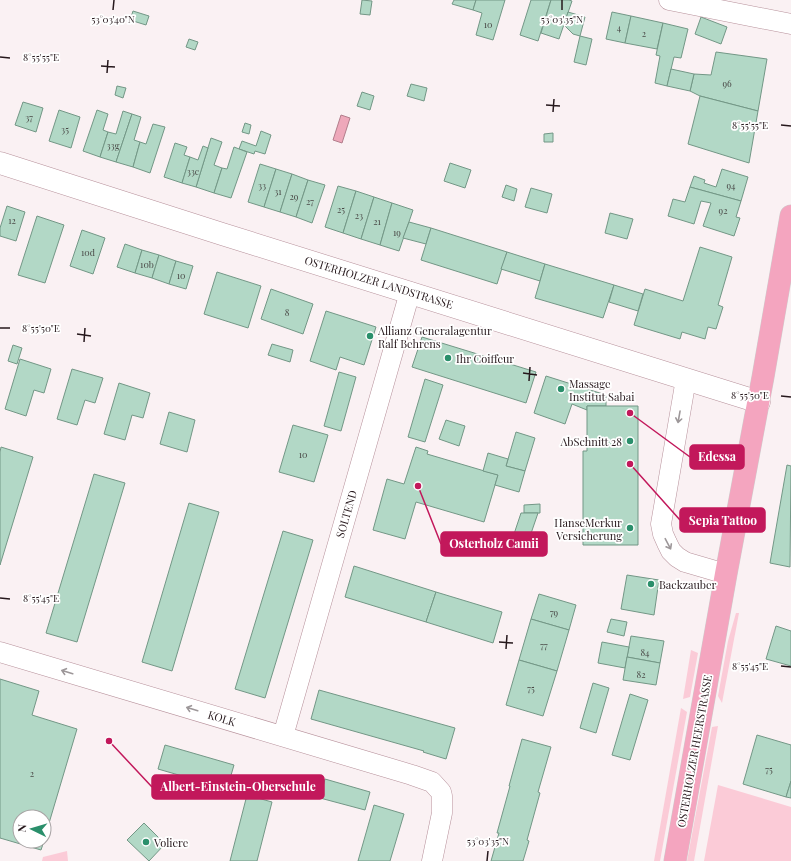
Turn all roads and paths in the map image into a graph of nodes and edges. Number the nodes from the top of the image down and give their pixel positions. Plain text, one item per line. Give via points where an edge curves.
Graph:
1 (669, 0) edge
2 (791, 24) edge
3 (0, 163) edge
4 (791, 216) edge
5 (410, 292) junction
6 (686, 379) junction
7 (758, 402) junction
8 (726, 574) junction
9 (0, 652) edge
10 (283, 736) junction
11 (432, 861) edge
12 (675, 861) edge

1 - 2 street
3 - 5 main road, OSTERHOLZER LANDSTRASSE
4 - 7 main road, OSTERHOLZER HEERSTRASSE
5 - 6 main road, OSTERHOLZER LANDSTRASSE
5 - 10 street, SOLTEND
6 - 7 main road, OSTERHOLZER LANDSTRASSE
6 -> 8 street via 661,524 663,534 671,551 677,557 685,562
7 - 8 main road, OSTERHOLZER HEERSTRASSE
8 - 12 main road, OSTERHOLZER HEERSTRASSE
10 -> 9 street, KOLK
10 - 11 street, KOLK via 432,782 442,796 442,813

